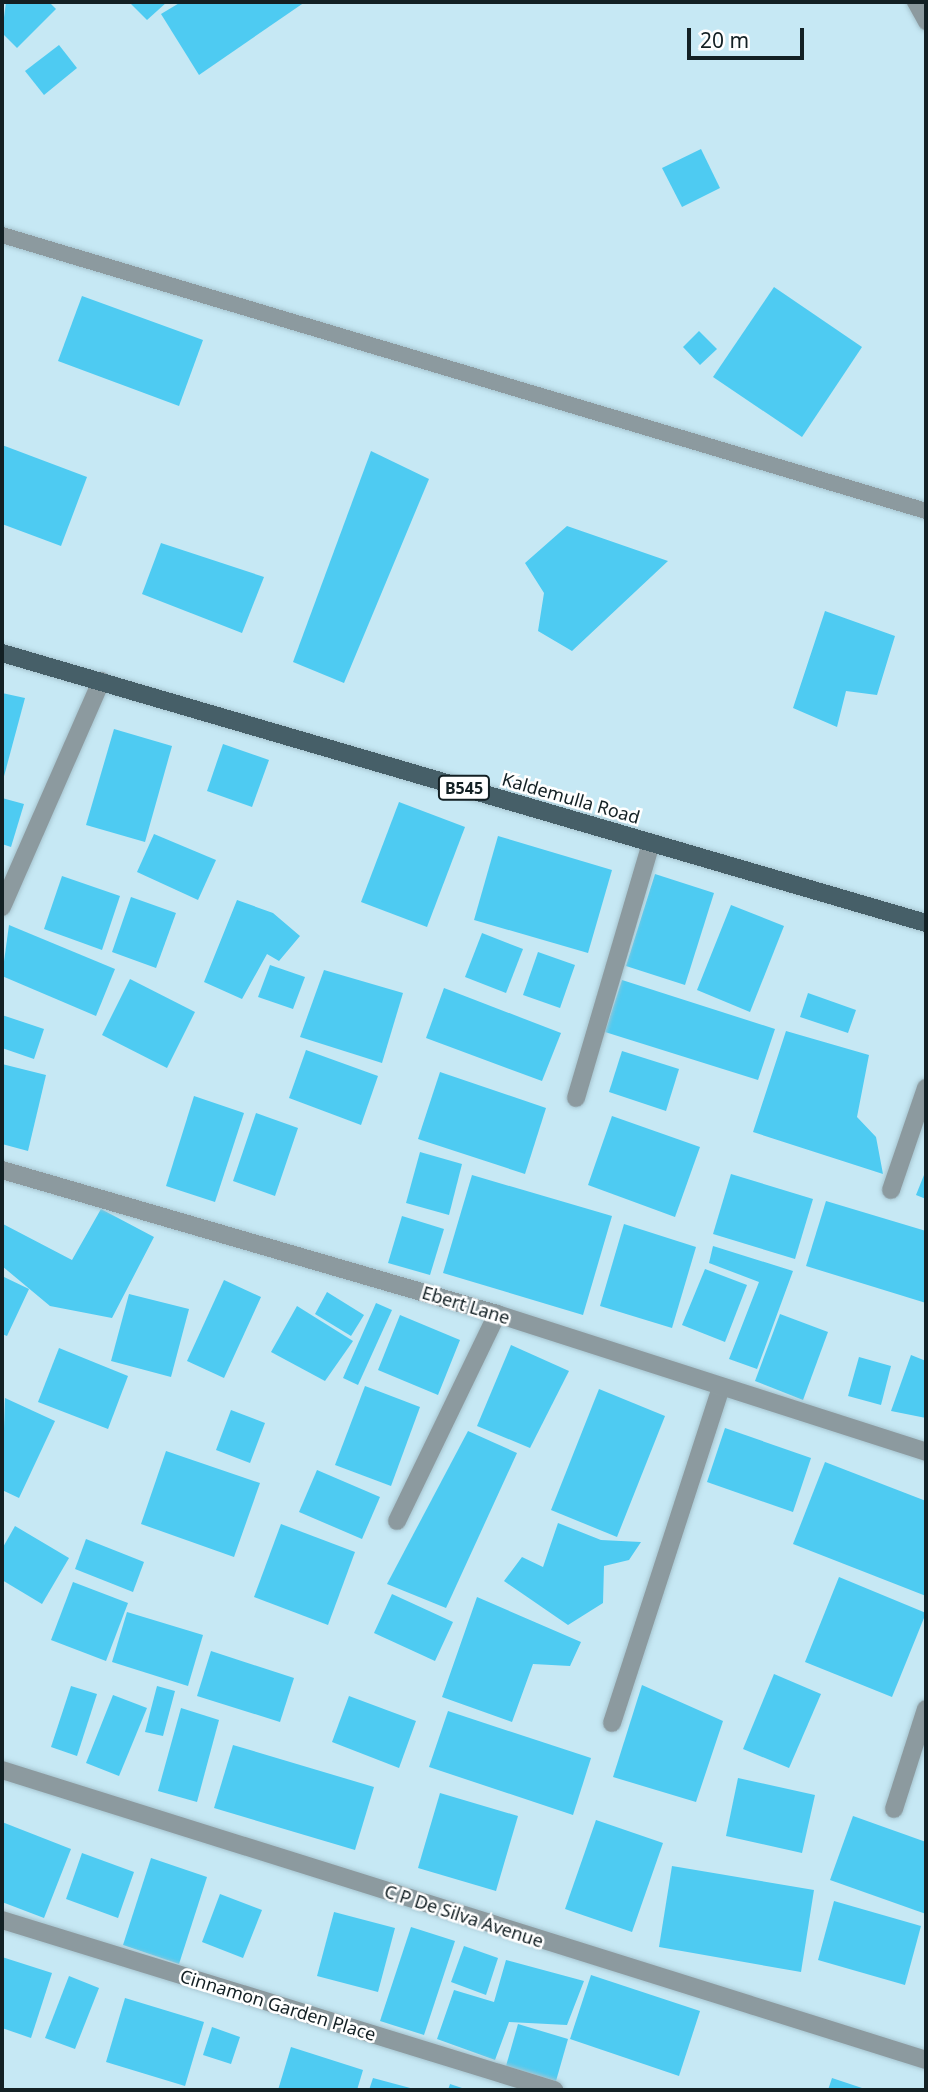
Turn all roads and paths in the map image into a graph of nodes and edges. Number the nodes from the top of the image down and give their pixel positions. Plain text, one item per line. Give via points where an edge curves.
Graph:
1 (915, 2) edge
2 (926, 22) edge
3 (2, 235) edge
4 (926, 510) edge
5 (2, 653) edge
6 (101, 681) junction
7 (651, 844) junction
8 (2, 907) edge
9 (926, 923) edge
10 (926, 1087) edge
11 (576, 1098) dead end
12 (2, 1170) edge
13 (891, 1190) dead end
14 (496, 1314) junction
15 (720, 1390) junction
16 (926, 1452) edge
17 (397, 1521) dead end
18 (926, 1709) edge
19 (612, 1723) dead end
20 (2, 1770) edge
21 (894, 1809) dead end
22 (2, 1920) edge
23 (926, 2060) edge
24 (554, 2090) edge

1 - 2 lane
3 - 4 lane
5 - 6 main road, Kaldemulla Road / B545
6 - 7 main road, Kaldemulla Road / B545
6 - 8 street
7 - 9 main road, Kaldemulla Road / B545
7 - 11 street
10 - 13 street
12 - 14 street, Ebert Lane
14 - 15 street, Ebert Lane
14 - 17 street
15 - 16 street, Ebert Lane
15 - 19 street
18 - 21 street
20 - 23 street, C P De Silva Avenue
22 - 24 street, Cinnamon Garden Place

